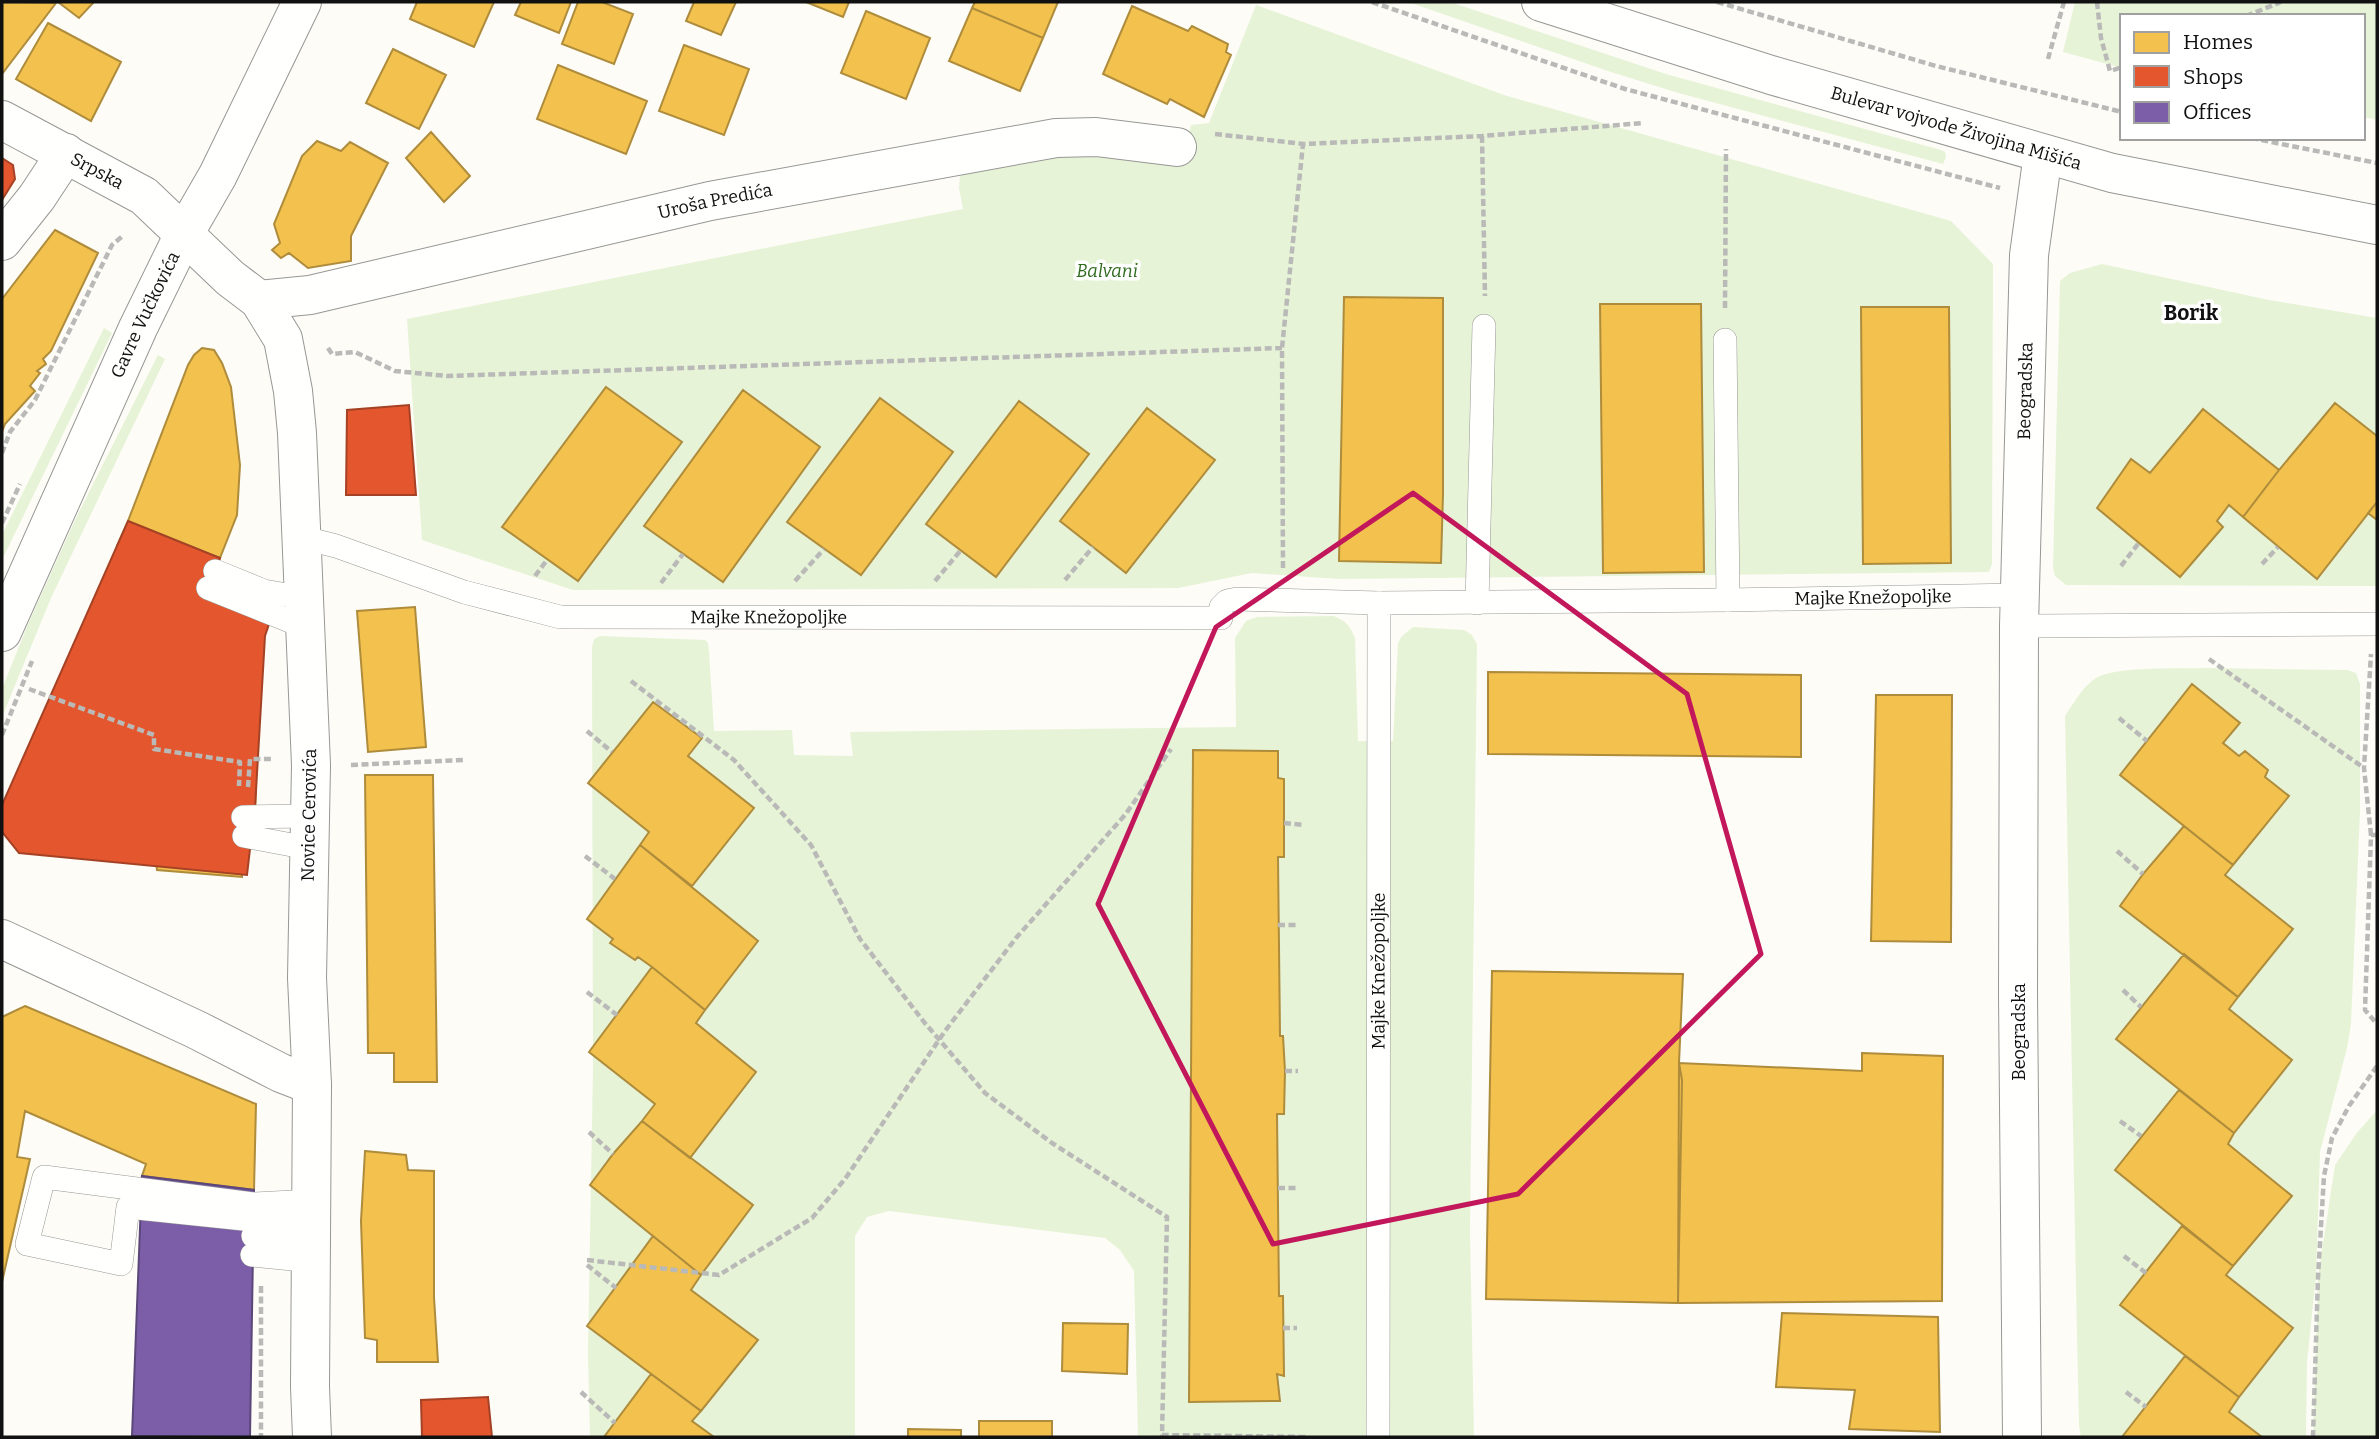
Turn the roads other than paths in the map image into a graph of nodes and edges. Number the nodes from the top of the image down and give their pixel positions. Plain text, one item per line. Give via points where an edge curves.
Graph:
1 (302, 2) edge
2 (1541, 2) edge
3 (2, 120) edge
4 (1193, 140) road end
5 (65, 153) junction
6 (2043, 155) junction
7 (2377, 225) edge
8 (184, 234) junction
9 (2, 241) edge
10 (258, 300) junction
11 (1484, 326) road end
12 (1725, 341) road end
13 (300, 537) junction
14 (305, 586) junction
15 (1728, 600) junction
16 (1379, 603) junction
17 (1476, 603) junction
18 (2019, 610) junction
19 (2375, 624) edge
20 (305, 626) junction
21 (2, 632) edge
22 (309, 832) junction
23 (2, 939) edge
24 (312, 1085) junction
25 (312, 1230) junction
26 (255, 1255) road end
27 (312, 1437) edge
28 (1378, 1437) edge
29 (2022, 1437) edge

1 - 8 street, Gavre Vučkovića via 218,175
2 - 6 street, Bulevar vojvode Živojina Mišića
3 - 5 street, Srpska
4 - 10 street, Uroša Predića via 1055,138 710,201 310,295
5 - 8 street, Srpska via 144,196
5 - 9 street
6 - 7 street, Bulevar vojvode Živojina Mišića
6 - 18 street, Beogradska via 2029,255
8 - 10 street, Novice Cerovića
8 - 21 street, Gavre Vučkovića
10 - 13 street, Novice Cerovića via 283,339 289,369 297,433
11 - 17 lane
12 - 15 lane
13 - 14 street, Novice Cerovića
13 - 16 lane, Majke Knežopoljke via 464,592 559,617 1221,618 1221,607 1237,599
14 - 20 street, Novice Cerovića
14 - 20 lane via 287,595 211,579
15 - 17 lane, Majke Knežopoljke
15 - 18 lane, Majke Knežopoljke
16 - 17 lane, Majke Knežopoljke
16 - 28 lane, Majke Knežopoljke
18 - 19 lane
18 - 29 street, Beogradska
20 - 22 street, Novice Cerovića via 298,762
22 - 22 lane via 245,816
22 - 24 street, Novice Cerovića via 307,978
23 - 24 street
24 - 25 street, Novice Cerovića
25 - 25 lane via 128,1207 121,1264 27,1244 44,1177 253,1203
25 - 26 lane
25 - 27 street, Novice Cerovića

